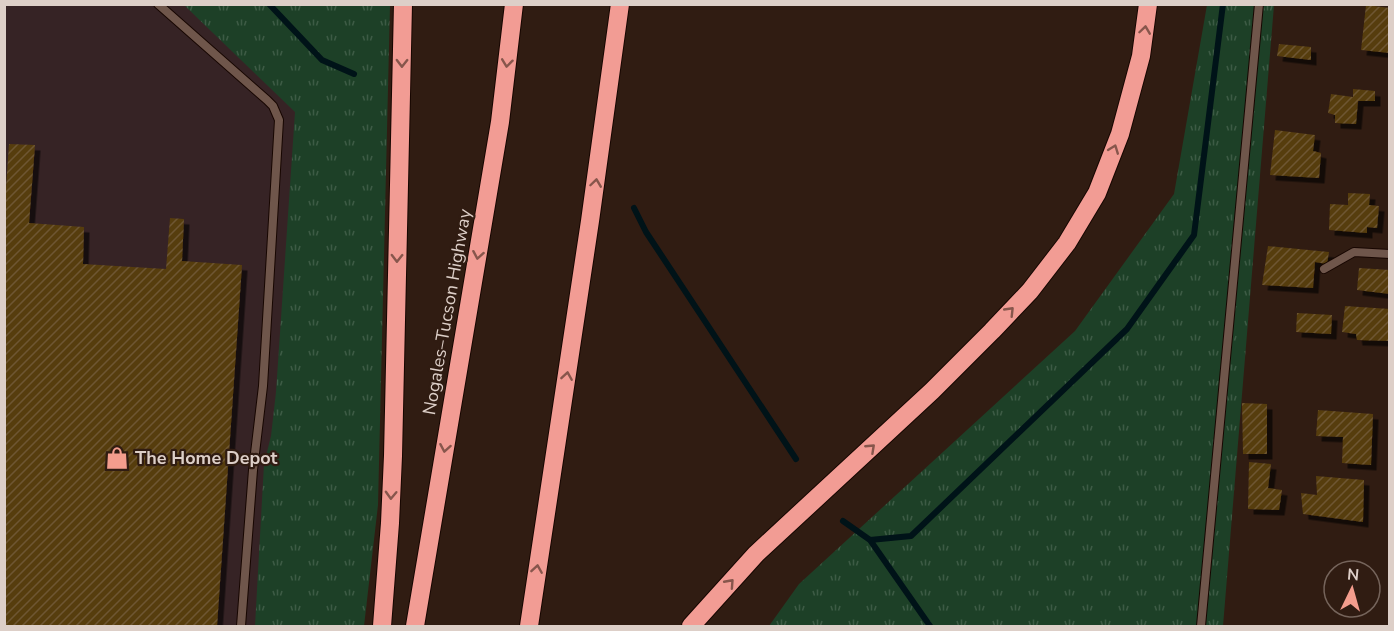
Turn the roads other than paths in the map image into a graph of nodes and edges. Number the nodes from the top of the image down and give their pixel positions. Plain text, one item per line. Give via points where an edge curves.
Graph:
1 (158, 4) edge
2 (403, 4) edge
3 (514, 4) edge
4 (620, 4) edge
5 (1148, 4) edge
6 (1259, 4) edge
7 (1389, 254) edge
8 (1324, 269) dead end
9 (242, 627) edge
10 (382, 627) edge
11 (415, 627) edge
12 (529, 627) edge
13 (692, 627) edge
14 (1201, 627) edge

1 - 9 lane via 273,106 280,126
2 -> 10 highway via 393,456
3 -> 11 highway, Nogales–Tucson Highway via 500,122
12 -> 4 highway
13 -> 5 highway via 756,554 992,331 1067,243 1097,193 1120,135 1141,56
6 - 14 lane
7 - 8 lane via 1354,252

